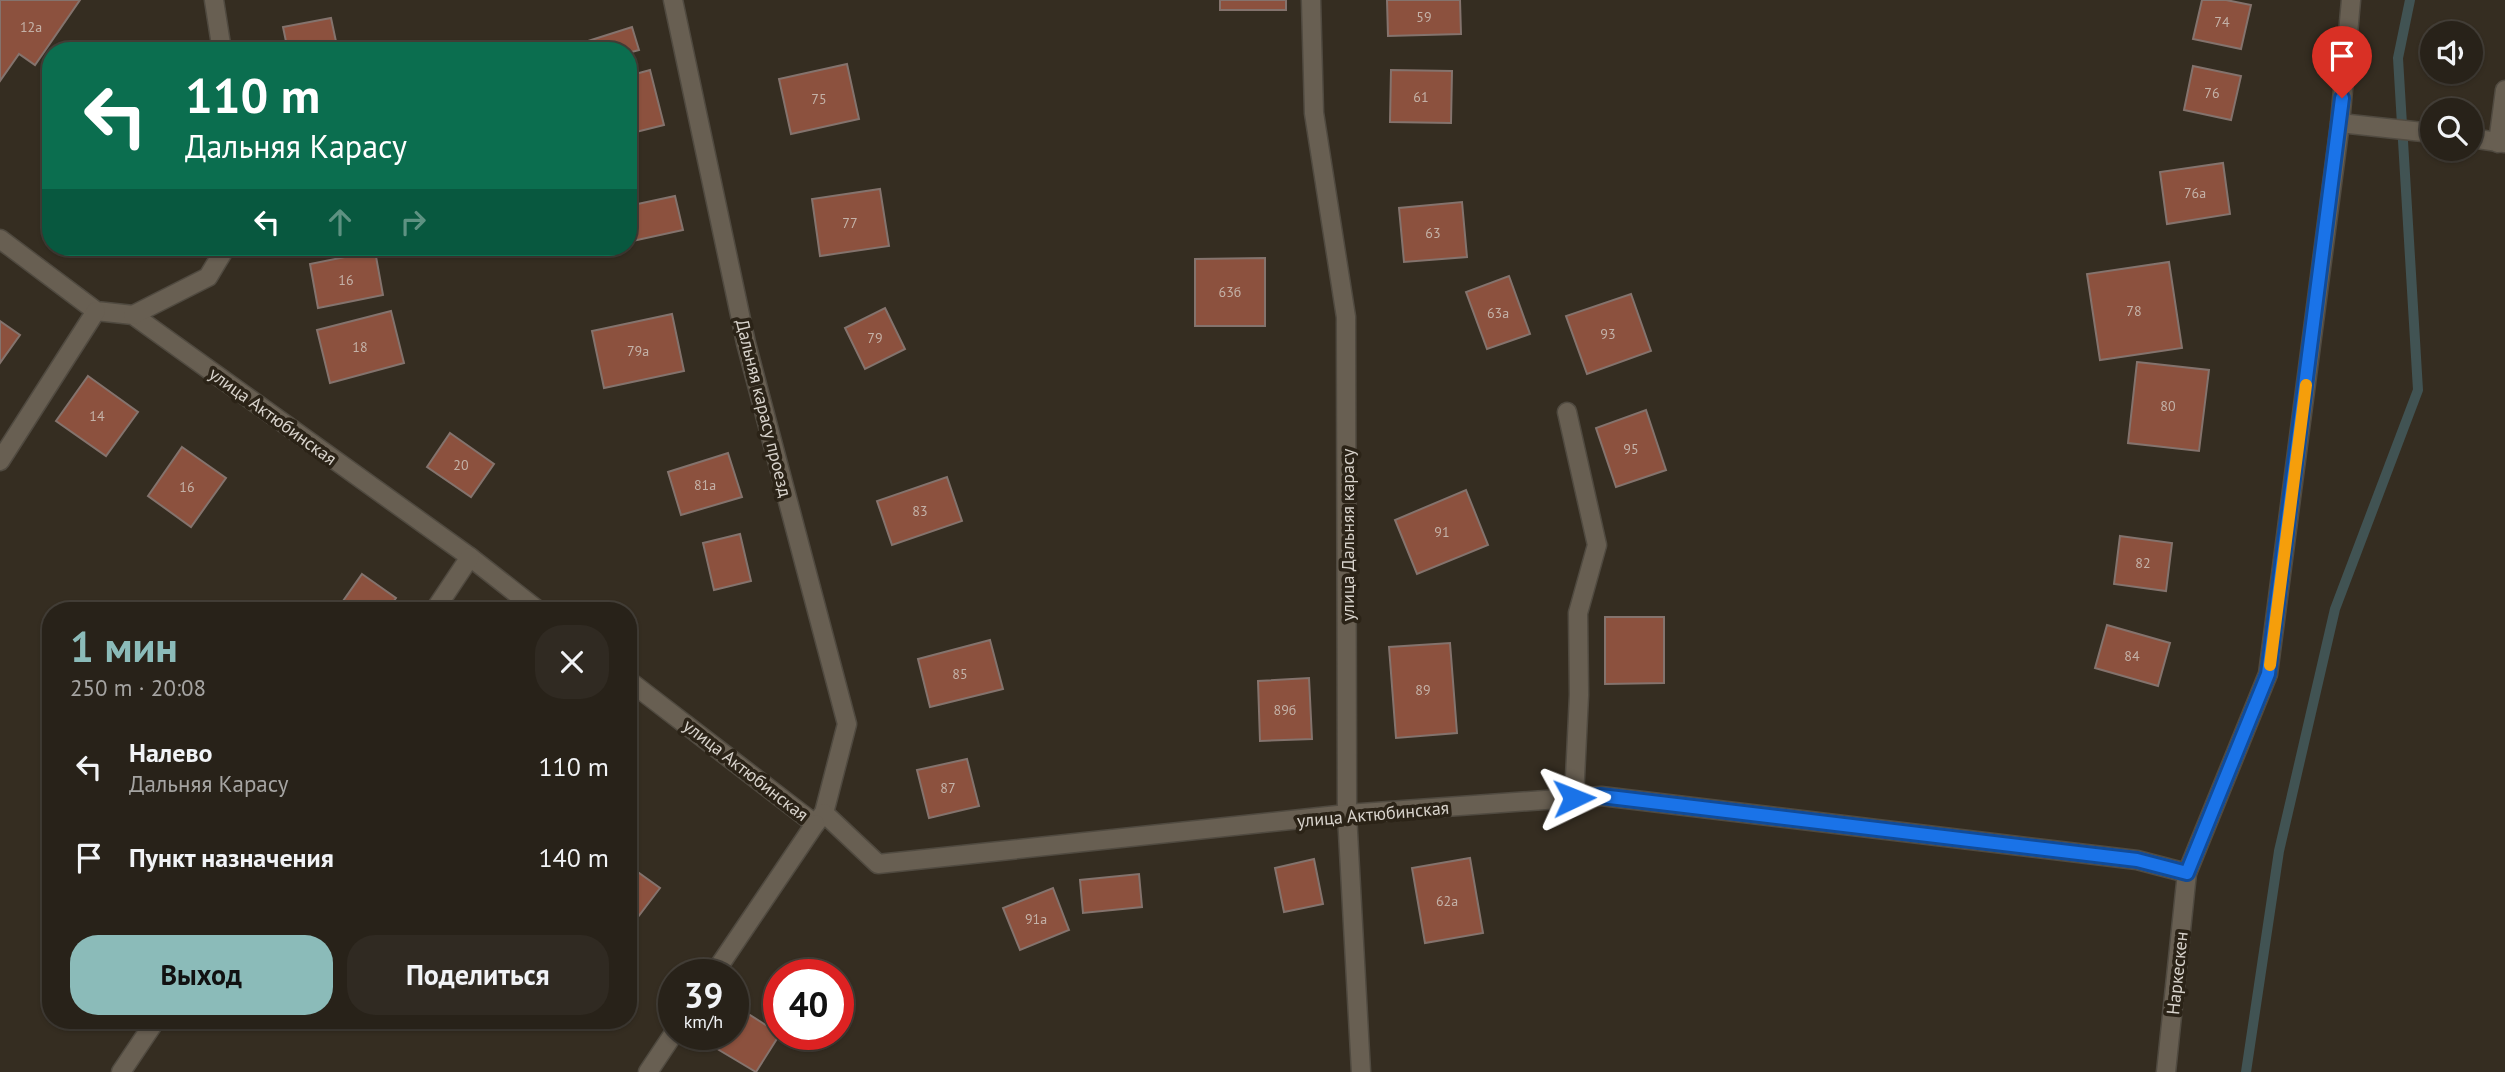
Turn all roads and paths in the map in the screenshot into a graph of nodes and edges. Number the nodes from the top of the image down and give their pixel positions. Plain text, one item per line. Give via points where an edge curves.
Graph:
1 (214, 0) edge
2 (673, 0) edge
3 (1311, 0) edge
4 (2350, 0) edge
5 (221, 42) edge
6 (2505, 90) edge
7 (2340, 123) junction
8 (2420, 132) edge
9 (2483, 140) edge
10 (2502, 143) edge
11 (0, 239) edge
12 (221, 256) edge
13 (96, 311) junction
14 (133, 315) junction
15 (1567, 412) dead end
16 (0, 461) edge
17 (470, 557) junction
18 (440, 602) edge
19 (528, 602) edge
20 (637, 686) edge
21 (1574, 798) junction
22 (1347, 814) junction
23 (820, 818) junction
24 (2187, 873) junction
25 (724, 959) edge
26 (150, 1029) edge
27 (663, 1050) edge
28 (121, 1072) edge
29 (648, 1072) edge
30 (1361, 1072) edge
31 (2166, 1072) edge

1 - 5 street
2 - 23 street, Дальняя карасу проезд via 746,343 846,724
3 - 22 street, улица Дальняя карасу via 1314,113 1346,317
4 - 7 street, Наркескен
6 - 10 street
7 - 8 street
7 - 24 street, Наркескен via 2268,674
9 - 10 street
11 - 13 street
12 - 14 street via 208,277
13 - 14 street, улица Актюбинская
13 - 16 street
14 - 17 street, улица Актюбинская
15 - 21 street via 1597,545 1578,613
17 - 18 street
17 - 19 street, улица Актюбинская
20 - 23 street, улица Актюбинская
21 - 22 street, улица Актюбинская
21 - 24 street, улица Актюбинская via 1601,796 2137,860
22 - 23 street, улица Актюбинская via 878,864
22 - 30 street, улица Дальняя карасу
23 - 25 street, Дальняя карасу проезд
24 - 31 street, Наркескен
26 - 28 street
27 - 29 street

